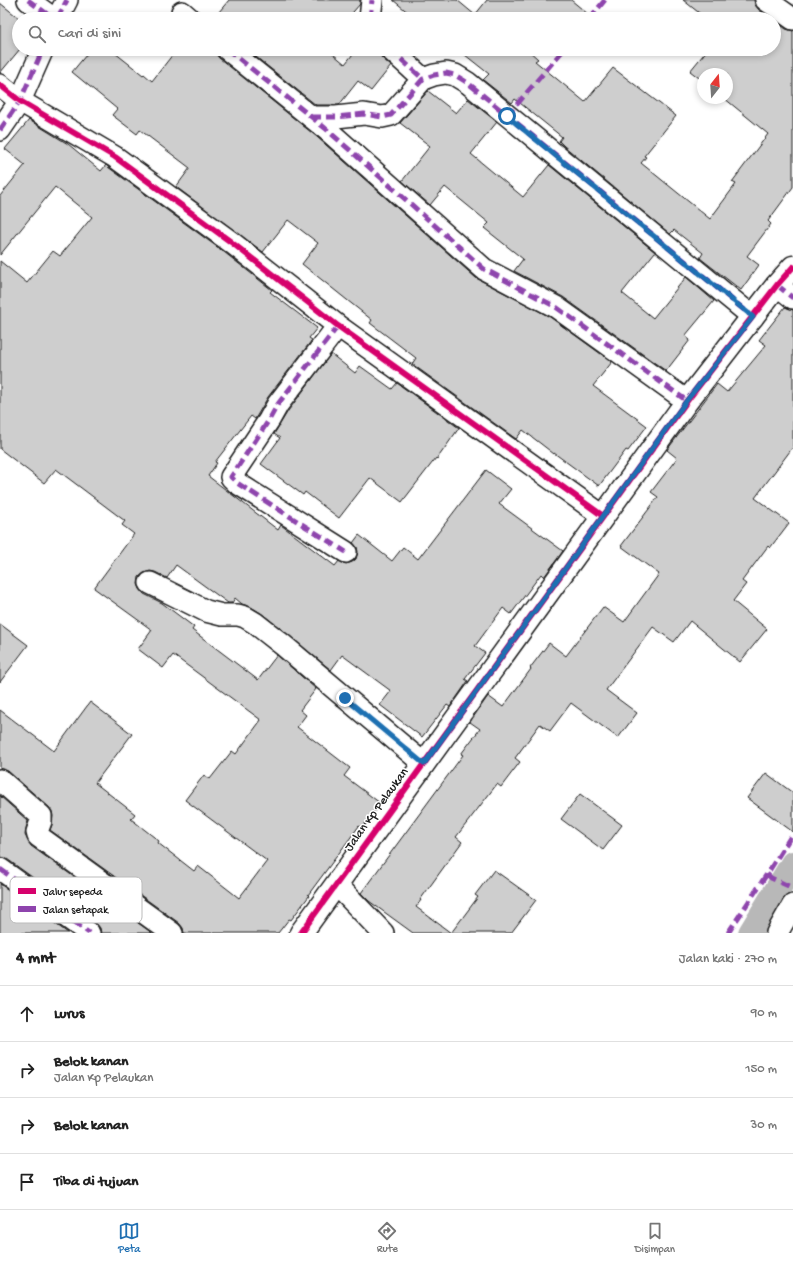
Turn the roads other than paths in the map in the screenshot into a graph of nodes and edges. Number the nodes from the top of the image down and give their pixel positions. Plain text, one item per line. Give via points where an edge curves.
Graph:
1 (28, 0) edge
2 (67, 0) edge
3 (372, 0) edge
4 (766, 0) edge
5 (46, 12) edge
6 (60, 12) edge
7 (371, 12) edge
8 (793, 19) edge
9 (40, 56) edge
10 (236, 56) edge
11 (397, 56) edge
12 (422, 79) junction
13 (0, 85) edge
14 (20, 101) junction
15 (311, 117) junction
16 (0, 130) edge
17 (793, 267) edge
18 (785, 291) edge
19 (753, 317) junction
20 (338, 326) junction
21 (687, 400) junction
22 (603, 516) junction
23 (346, 552) dead end
24 (150, 583) dead end
25 (424, 764) junction
26 (0, 780) edge
27 (0, 869) edge
28 (11, 877) edge
29 (95, 877) edge
30 (337, 885) junction
31 (793, 905) edge
32 (142, 911) edge
33 (75, 923) edge
34 (89, 933) edge
35 (172, 933) edge
36 (301, 933) edge
37 (383, 933) edge
38 (777, 933) edge

1 - 5 street
2 - 6 street
3 - 7 street
4 - 8 street
9 - 14 street
10 - 15 street
11 - 12 street
12 - 15 street via 391,116 364,114
12 - 19 street via 446,73 468,83
13 - 14 street
14 - 16 street
14 - 20 street via 116,157 231,242
15 - 21 street via 484,269 556,308
17 - 18 street, Jalan Kp Pelaukan
18 - 19 street, Jalan Kp Pelaukan
19 - 21 street, Jalan Kp Pelaukan
20 - 22 street
20 - 23 street via 278,404 231,477
21 - 22 street, Jalan Kp Pelaukan
22 - 25 street, Jalan Kp Pelaukan
24 - 25 street via 206,611 238,615 255,623
25 - 30 street, Jalan Kp Pelaukan
26 - 29 street via 41,816 38,836
27 - 28 street
30 - 36 street, Jalan Kp Pelaukan
30 - 37 street
31 - 38 street
32 - 35 street
33 - 34 street

